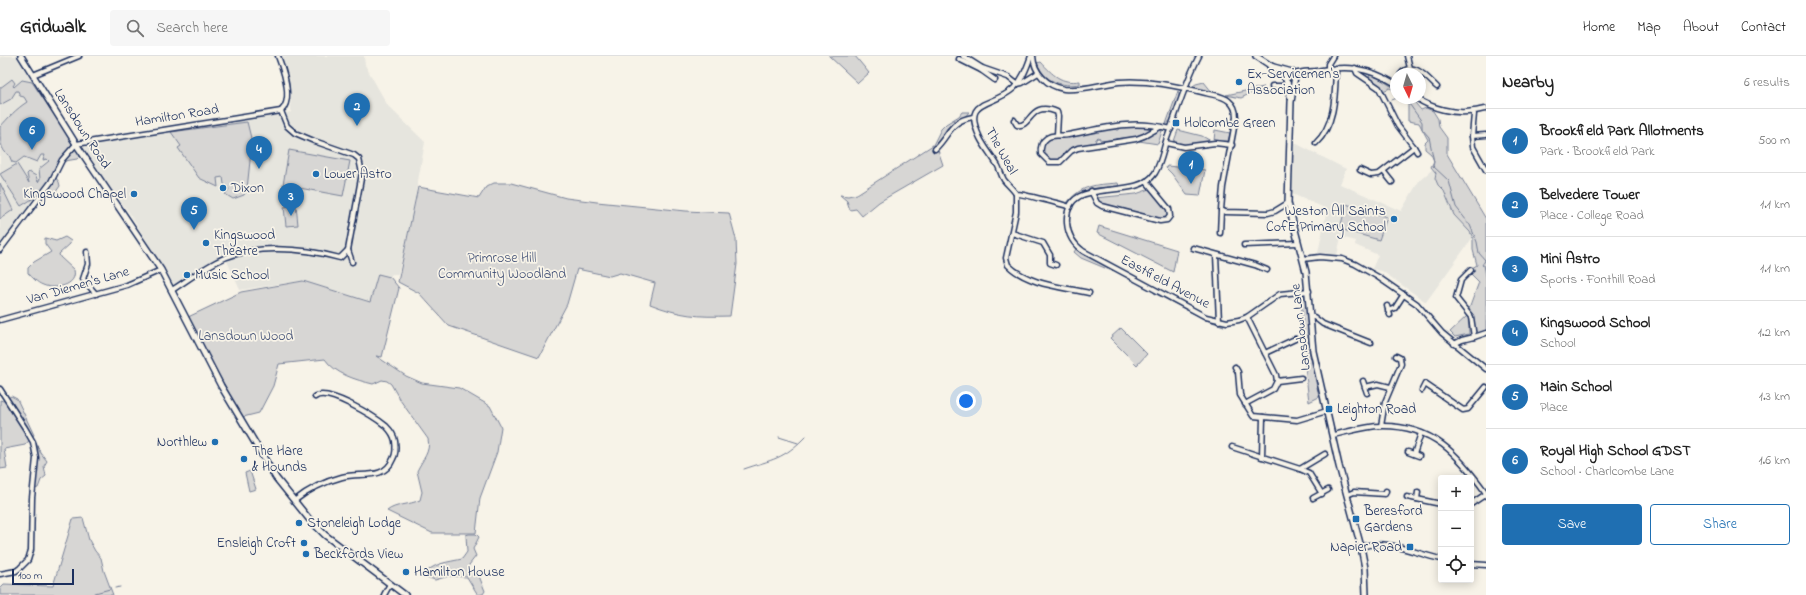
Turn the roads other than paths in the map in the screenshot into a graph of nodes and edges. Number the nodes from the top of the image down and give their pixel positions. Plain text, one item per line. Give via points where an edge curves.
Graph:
1 (21, 56) edge
2 (79, 56) edge
3 (278, 56) edge
4 (963, 56) edge
5 (1032, 56) edge
6 (1199, 56) edge
7 (1256, 56) edge
8 (1333, 56) edge
9 (1406, 56) edge
10 (959, 59) dead end
11 (1270, 66) junction
12 (1328, 68) junction
13 (1336, 68) junction
14 (1355, 68) junction
15 (1410, 68) edge
16 (982, 69) junction
17 (1038, 73) junction
18 (33, 75) junction
19 (1293, 76) junction
20 (1426, 76) edge
21 (1436, 79) dead end
22 (995, 80) dead end
23 (1286, 80) junction
24 (1390, 80) edge
25 (1432, 82) junction
26 (1017, 84) junction
27 (1272, 86) dead end
28 (1438, 87) dead end
29 (1184, 88) junction
30 (1291, 102) junction
31 (1425, 104) edge
32 (1486, 109) edge
33 (281, 111) junction
34 (1472, 112) junction
35 (973, 117) junction
36 (1014, 120) dead end
37 (1160, 127) junction
38 (1171, 129) junction
39 (1057, 135) junction
40 (1486, 135) edge
41 (1472, 136) junction
42 (1166, 143) junction
43 (1316, 143) dead end
44 (76, 144) junction
45 (1232, 145) junction
46 (1414, 147) junction
47 (935, 148) dead end
48 (1417, 152) dead end
49 (1486, 170) edge
50 (1384, 172) junction
51 (1362, 178) dead end
52 (1146, 182) junction
53 (1392, 182) dead end
54 (1091, 191) junction
55 (1016, 194) junction
56 (1288, 203) junction
57 (1070, 207) junction
58 (1221, 210) junction
59 (1012, 233) junction
60 (1220, 233) dead end
61 (1298, 243) junction
62 (1244, 245) dead end
63 (1193, 248) dead end
64 (0, 250) edge
65 (348, 250) junction
66 (87, 252) dead end
67 (1216, 255) junction
68 (1303, 259) junction
69 (352, 262) dead end
70 (1056, 265) dead end
71 (161, 270) junction
72 (1267, 270) dead end
73 (1472, 270) dead end
74 (1461, 271) dead end
75 (1465, 276) junction
76 (172, 290) junction
77 (1309, 291) junction
78 (1089, 293) dead end
79 (96, 294) junction
80 (1404, 294) junction
81 (1388, 311) dead end
82 (1247, 317) junction
83 (1310, 317) junction
84 (0, 320) edge
85 (1219, 321) junction
86 (1486, 333) edge
87 (1474, 337) junction
88 (1295, 338) dead end
89 (1371, 343) dead end
90 (1454, 344) junction
91 (1265, 353) junction
92 (1396, 356) dead end
93 (1235, 367) dead end
94 (1486, 369) edge
95 (1302, 377) dead end
96 (1277, 381) junction
97 (1363, 381) dead end
98 (1365, 387) junction
99 (1390, 387) junction
100 (1486, 387) edge
101 (0, 389) edge
102 (1422, 390) dead end
103 (1367, 393) dead end
104 (316, 394) dead end
105 (1245, 404) junction
106 (1327, 411) junction
107 (1263, 417) junction
108 (1382, 426) junction
109 (1421, 433) junction
110 (1333, 435) junction
111 (1232, 447) dead end
112 (1408, 452) dead end
113 (1325, 454) dead end
114 (1414, 454) junction
115 (1262, 456) junction
116 (1419, 456) dead end
117 (1300, 469) junction
118 (1328, 490) dead end
119 (1386, 491) dead end
120 (1418, 492) dead end
121 (1486, 493) edge
122 (1322, 494) junction
123 (1347, 495) junction
124 (1407, 497) dead end
125 (1314, 498) dead end
126 (1417, 499) junction
127 (294, 501) junction
128 (1474, 502) edge
129 (1438, 503) edge
130 (1361, 547) junction
131 (1438, 558) edge
132 (1474, 564) edge
133 (1486, 565) edge
134 (0, 574) edge
135 (390, 584) junction
136 (384, 595) edge
137 (405, 595) edge
138 (1366, 595) edge

1 - 18 street, Lansdown Road
2 - 18 street
3 - 33 street via 286,81 287,99 285,108
4 - 16 street
5 - 17 street
5 - 26 street
6 - 29 street
7 - 11 street
8 - 12 street
9 - 15 street
10 - 16 street
11 - 19 street
11 - 23 street via 1279,71
12 - 13 street
12 - 19 street
13 - 14 street
13 - 43 street via 1332,112 1322,137
14 - 24 street via 1373,72
14 - 46 street via 1357,73 1379,88 1398,126
16 - 22 street
16 - 26 street via 1008,77
17 - 26 street, The Weal
17 - 29 street via 1050,84 1063,89 1139,82
18 - 44 street, Lansdown Road
19 - 23 street via 1289,82
19 - 23 street via 1286,75
19 - 30 street, Lansdown Lane
20 - 25 street
21 - 25 street
23 - 27 street via 1283,86
23 - 30 street, Lansdown Lane
25 - 28 street
26 - 35 street, The Weal via 999,98 977,109
29 - 38 street
29 - 45 street via 1228,99 1236,117
30 - 56 street, Lansdown Lane
31 - 34 street
32 - 34 street
33 - 44 street, Hamilton Road
33 - 65 street via 287,126 295,133 359,159 362,173
34 - 41 street
35 - 47 street via 968,117 951,127
35 - 55 street, The Weal via 980,138 999,167 1002,177
36 - 39 street via 1021,126 1037,111 1043,109 1057,112
37 - 38 street
37 - 39 street via 1122,124 1067,136
37 - 39 street via 1136,139 1078,148 1060,162 1050,162 1042,156 1041,145 1048,137
38 - 42 street
40 - 41 street
41 - 49 street via 1473,147
42 - 45 street via 1184,147 1210,143
42 - 52 street via 1156,172
44 - 64 street via 62,160 51,182
44 - 71 street, Lansdown Road
45 - 58 street
46 - 48 street
46 - 50 street
50 - 51 street via 1375,176 1362,171
50 - 53 street
52 - 54 street via 1132,187
52 - 54 street via 1169,209 1170,216 1167,220 1160,221 1102,206 1097,203
54 - 57 street via 1081,195
55 - 57 street, The Weal
55 - 59 street via 1017,207
56 - 58 street via 1268,213
56 - 61 street, Lansdown Lane
57 - 85 street, Eastfield Avenue via 1068,230 1072,240 1083,251 1206,317
58 - 60 street
59 - 70 street via 1043,243 1050,255 1050,263
59 - 78 street via 1006,260 1010,268 1036,281
61 - 62 street
61 - 68 street, Lansdown Lane
63 - 67 street
65 - 69 street
65 - 76 street via 340,258 305,250 251,251 217,261
66 - 79 street via 88,264 83,279
67 - 72 street
67 - 85 street
68 - 77 street, Lansdown Lane
68 - 80 street via 1325,257 1349,261
71 - 76 street, Lansdown Road
71 - 79 street, Van Diemen's Lane via 130,284
73 - 75 street
74 - 75 street
75 - 87 street via 1461,280 1456,298 1471,317
76 - 127 street, Lansdown Road via 242,424 276,478
77 - 82 street, Eastfield Avenue via 1280,294
77 - 83 street, Lansdown Lane
79 - 84 street, Van Diemen's Lane
80 - 81 street via 1395,308
80 - 90 street via 1417,304
82 - 85 street, Eastfield Avenue via 1232,322
82 - 91 street
83 - 89 street
83 - 106 street, Lansdown Lane via 1313,351
86 - 87 street
87 - 90 street
88 - 91 street
90 - 94 street
91 - 96 street
92 - 99 street via 1400,358 1401,364
93 - 105 street via 1238,372 1240,395
95 - 96 street
96 - 105 street via 1273,389
97 - 98 street
98 - 99 street via 1378,384
98 - 103 street
99 - 108 street
100 - 102 street via 1468,409 1463,410 1425,384
101 - 134 street via 28,432 36,458 31,550 28,560 16,571
104 - 127 street via 331,396 361,410 385,426 392,432 395,440 395,455 388,468 379,474 353,474 320,483
105 - 107 street via 1253,416
106 - 107 street via 1297,420
106 - 110 street, Lansdown Lane
107 - 115 street
108 - 109 street
108 - 110 street
109 - 114 street
109 - 121 street via 1443,444 1458,456
110 - 123 street, Lansdown Lane
111 - 115 street
112 - 114 street
113 - 117 street
114 - 116 street
115 - 117 street
117 - 122 street via 1308,473
118 - 122 street
119 - 123 street via 1385,494 1354,492
120 - 126 street
121 - 128 street
122 - 125 street
123 - 130 street, Lansdown Lane
124 - 126 street
126 - 129 street
127 - 135 street, Lansdown Road via 338,546
130 - 131 street via 1373,544 1387,545
130 - 138 street, Lansdown Lane
132 - 133 street
135 - 136 street
135 - 137 street, Lansdown Road

